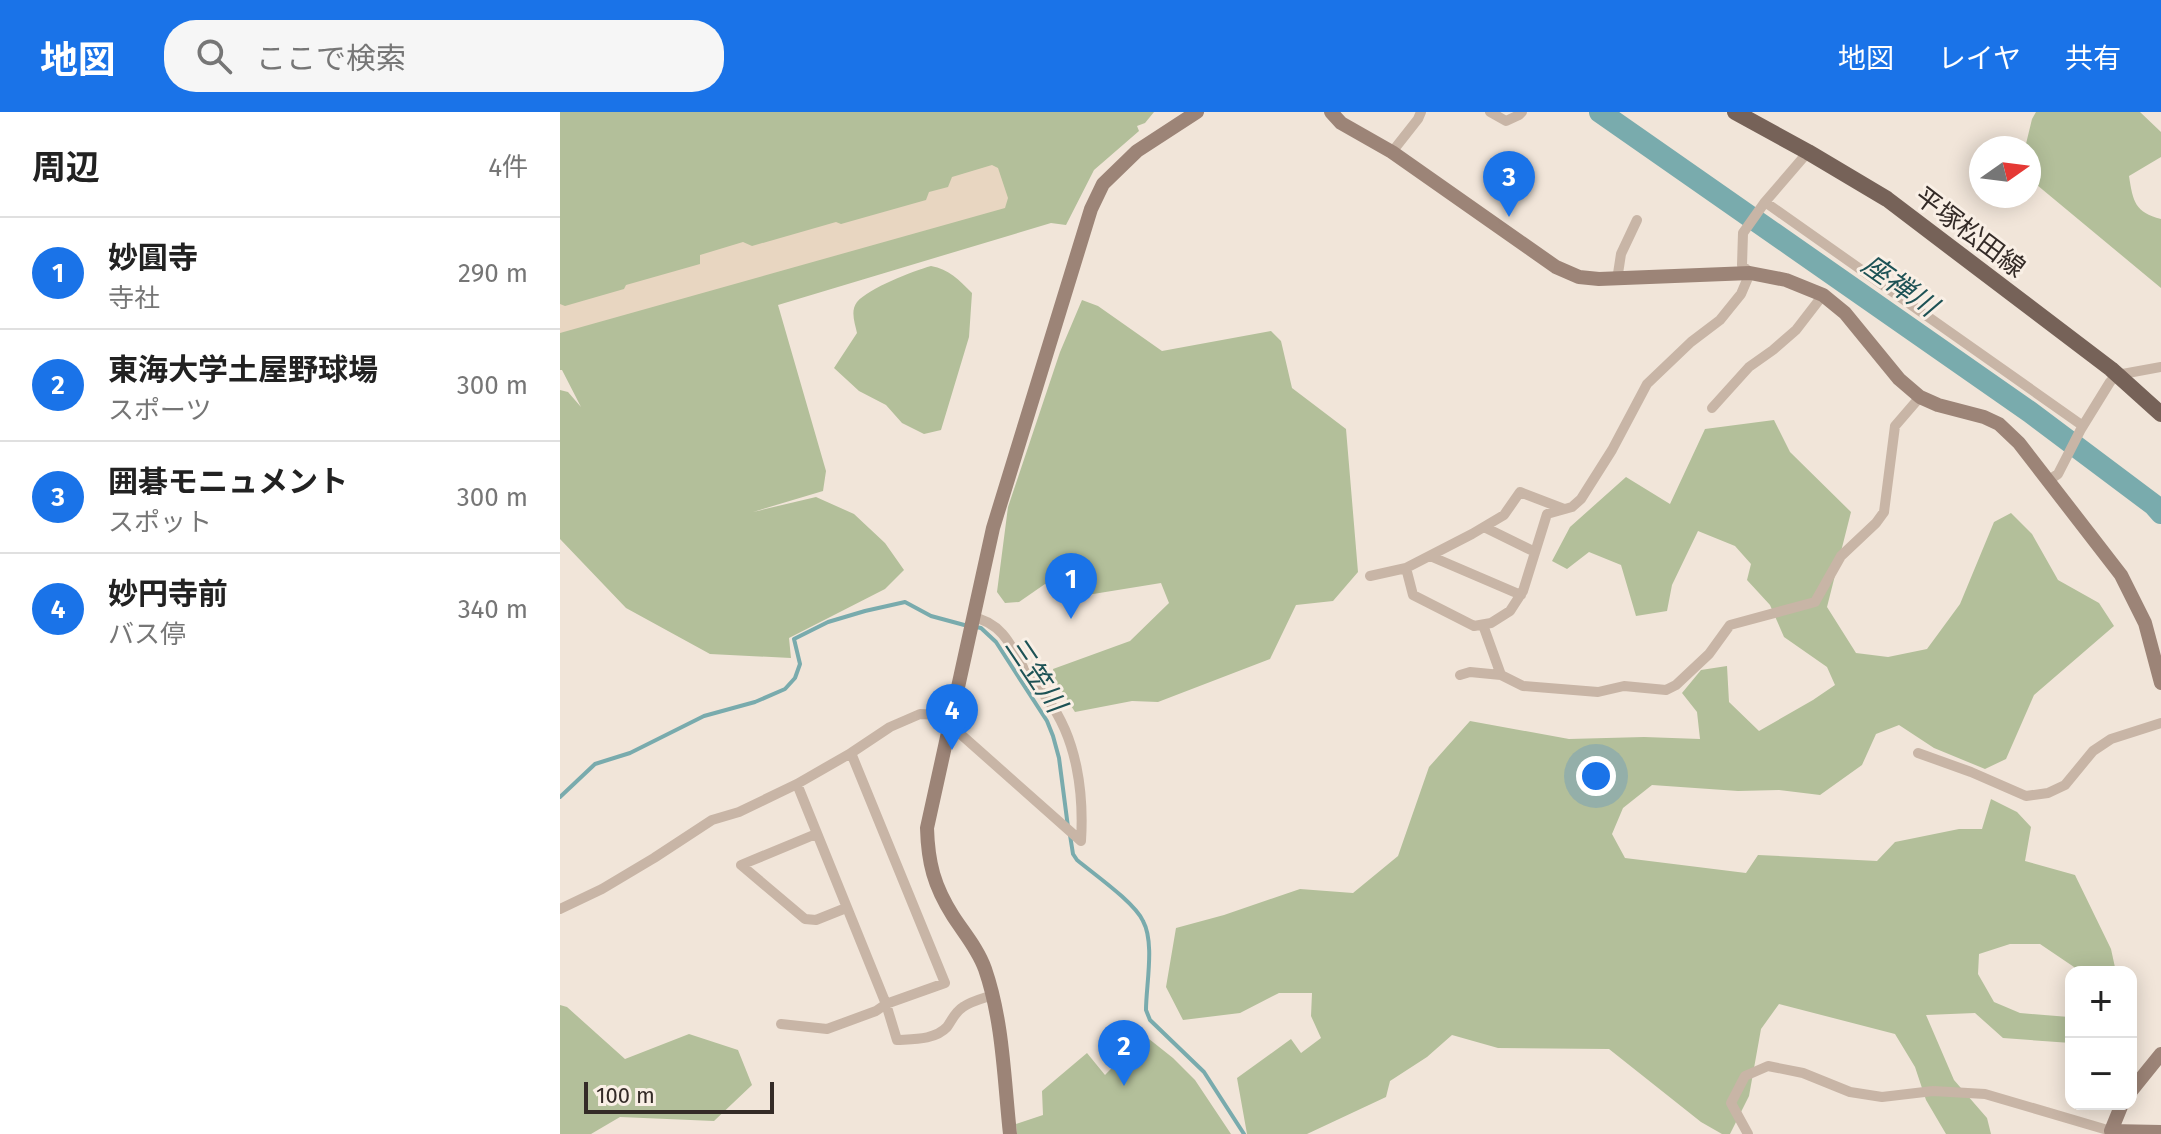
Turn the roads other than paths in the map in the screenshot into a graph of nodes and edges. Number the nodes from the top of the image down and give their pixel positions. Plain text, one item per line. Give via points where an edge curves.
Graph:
1 (1197, 112) edge
2 (1331, 112) edge
3 (1421, 112) edge
4 (1490, 112) edge
5 (1522, 112) edge
6 (1735, 112) edge
7 (1392, 152) junction
8 (1808, 152) junction
9 (1763, 204) junction
10 (1637, 220) dead end
11 (1750, 273) junction
12 (1617, 280) junction
13 (1823, 295) junction
14 (2161, 367) edge
15 (2117, 375) junction
16 (1920, 397) junction
17 (1712, 408) dead end
18 (2161, 414) edge
19 (2082, 428) junction
20 (2049, 480) junction
21 (1564, 509) junction
22 (1484, 527) junction
23 (1535, 552) junction
24 (1430, 556) junction
25 (1406, 568) junction
26 (1370, 576) dead end
27 (1521, 595) junction
28 (972, 617) junction
29 (1483, 625) junction
30 (1460, 675) dead end
31 (1501, 675) junction
32 (2161, 683) edge
33 (2161, 723) edge
34 (949, 724) junction
35 (851, 753) junction
36 (1918, 753) dead end
37 (797, 784) junction
38 (816, 834) junction
39 (846, 908) junction
40 (560, 909) edge
41 (993, 995) junction
42 (886, 1004) junction
43 (781, 1024) dead end
44 (2161, 1054) edge
45 (2137, 1084) edge
46 (2120, 1110) edge
47 (2111, 1132) edge
48 (2161, 1132) edge
49 (1010, 1134) edge
50 (1748, 1134) edge

1 - 28 street via 1137,151 1103,184 1091,209 993,528
2 - 7 street
3 - 7 street
4 - 5 street via 1506,121
6 - 8 main road, 平塚松田線
7 - 12 street via 1556,267 1579,277
8 - 9 street
8 - 15 main road, 平塚松田線 via 1887,199
9 - 11 street via 1742,237 1742,265
9 - 19 street
10 - 12 street via 1621,254
11 - 12 street
11 - 13 street
11 - 21 street via 1720,320 1647,384 1581,499
13 - 16 street
13 - 17 street via 1796,330 1749,367
14 - 15 street
15 - 18 main road, 平塚松田線
15 - 19 street
16 - 20 street via 1999,424
16 - 31 street via 1895,426 1884,512 1841,556 1815,602 1730,625 1709,654 1666,690 1523,686
19 - 20 street via 2058,474
20 - 32 street via 2128,588 2145,623
21 - 22 street via 1520,492 1504,515
21 - 23 street via 1547,514
22 - 23 street
22 - 24 street
23 - 27 street
24 - 25 street
24 - 27 street
25 - 26 street
25 - 29 street via 1413,595 1474,626
27 - 29 street via 1510,611
28 - 34 street
28 - 34 street via 1007,638 1065,728 1083,815 1081,841
29 - 31 street
30 - 31 street
33 - 36 street via 2111,739 2093,751 2065,785 2026,796
34 - 35 street via 939,715 920,714
34 - 41 street via 927,828 928,856 934,882 984,965
35 - 37 street
35 - 42 street via 945,983
37 - 38 street
37 - 40 street via 712,820
38 - 39 street
38 - 39 street via 741,865 805,919
39 - 42 street
41 - 42 street via 964,1005 948,1026 922,1038 897,1040
41 - 49 street
42 - 43 street via 827,1029
44 - 45 street
46 - 47 street
47 - 48 street
47 - 50 street via 1985,1094 1933,1091 1882,1097 1768,1066 1745,1076 1731,1103

